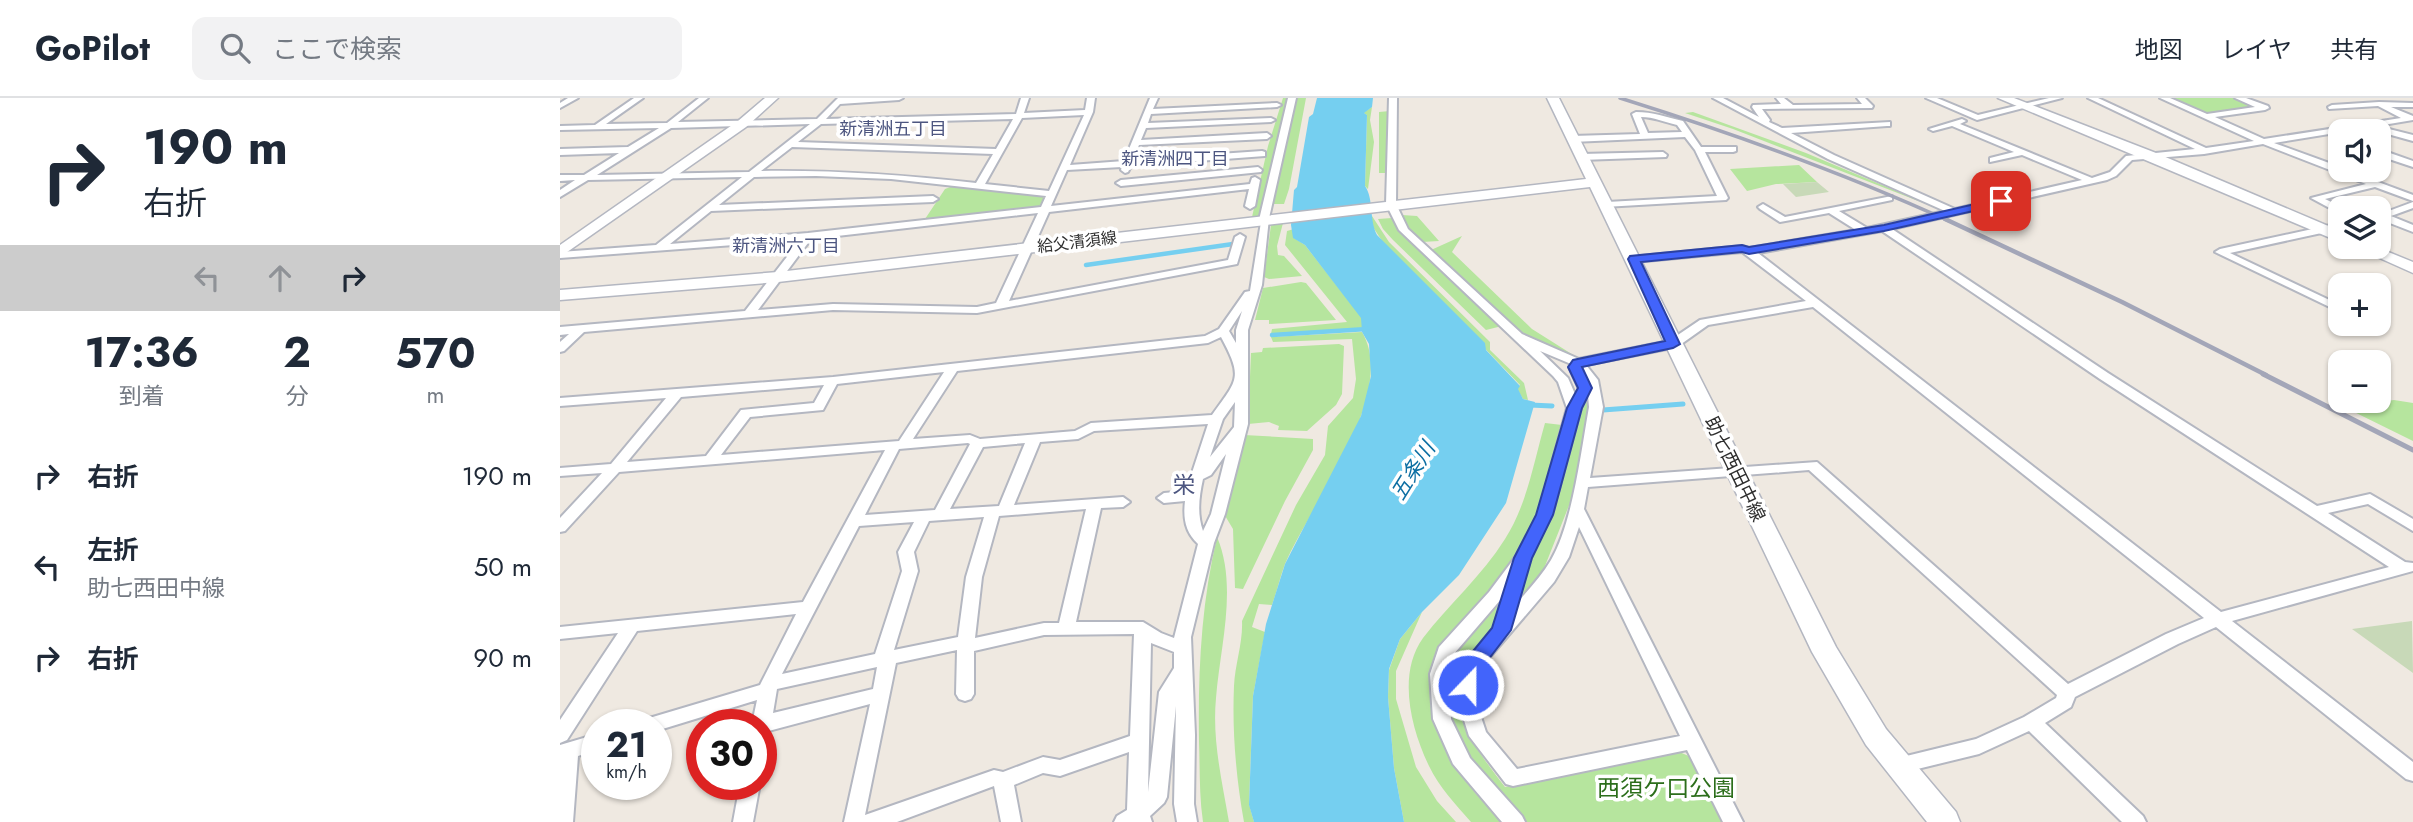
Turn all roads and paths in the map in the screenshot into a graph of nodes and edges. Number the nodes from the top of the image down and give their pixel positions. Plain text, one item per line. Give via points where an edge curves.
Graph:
1 (574, 98) edge
2 (639, 98) edge
3 (704, 98) edge
4 (772, 98) edge
5 (899, 98) edge
6 (1024, 98) edge
7 (1091, 98) edge
8 (1154, 98) edge
9 (1292, 98) edge
10 (1553, 98) edge
11 (1717, 98) edge
12 (1780, 98) edge
13 (1861, 98) edge
14 (1930, 98) edge
15 (2004, 98) edge
16 (2058, 98) edge
17 (2092, 98) edge
18 (2164, 98) edge
19 (2239, 98) edge
20 (2354, 98) edge
21 (1396, 99) edge
22 (840, 100) edge
23 (1278, 102) edge
24 (2367, 104) junction
25 (2379, 104) junction
26 (2413, 105) edge
27 (560, 106) edge
28 (1787, 106) junction
29 (2024, 106) junction
30 (2332, 107) dead end
31 (1089, 112) junction
32 (1148, 112) junction
33 (1019, 116) junction
34 (2206, 116) junction
35 (1976, 118) junction
36 (2412, 119) edge
37 (1271, 120) junction
38 (1757, 120) junction
39 (818, 122) junction
40 (2391, 122) edge
41 (742, 124) junction
42 (1887, 124) dead end
43 (1952, 124) junction
44 (668, 125) junction
45 (1142, 126) junction
46 (597, 127) junction
47 (560, 128) edge
48 (1933, 129) dead end
49 (1779, 131) junction
50 (2328, 131) edge
51 (2391, 132) edge
52 (1687, 134) junction
53 (1267, 136) junction
54 (1645, 136) junction
55 (2413, 138) edge
56 (1572, 139) junction
57 (2262, 141) junction
58 (1136, 143) junction
59 (790, 144) junction
60 (1734, 149) dead end
61 (629, 150) junction
62 (1699, 150) junction
63 (2204, 151) junction
64 (560, 152) edge
65 (1000, 152) junction
66 (2025, 152) junction
67 (1262, 154) junction
68 (1663, 156) dead end
69 (2151, 156) junction
70 (2391, 156) edge
71 (1581, 157) junction
72 (1993, 160) dead end
73 (1127, 164) junction
74 (2413, 164) edge
75 (2328, 165) edge
76 (1065, 168) junction
77 (1258, 170) junction
78 (751, 174) junction
79 (669, 176) junction
80 (586, 177) junction
81 (560, 178) edge
82 (2092, 181) junction
83 (944, 182) junction
84 (1594, 182) junction
85 (2371, 182) edge
86 (1121, 183) junction
87 (2376, 184) junction
88 (979, 186) junction
89 (1253, 186) junction
90 (560, 194) edge
91 (1053, 194) junction
92 (1889, 198) dead end
93 (2413, 198) edge
94 (933, 200) junction
95 (1115, 202) junction
96 (2328, 204) edge
97 (1388, 205) junction
98 (1607, 205) junction
99 (2413, 205) edge
100 (1250, 206) dead end
101 (1763, 206) dead end
102 (708, 208) junction
103 (1046, 209) junction
104 (1830, 210) junction
105 (1952, 211) junction
106 (2391, 214) edge
107 (1267, 220) junction
108 (2391, 221) edge
109 (916, 224) junction
110 (1884, 228) junction
111 (2328, 229) edge
112 (2413, 229) edge
113 (2323, 230) junction
114 (1865, 231) junction
115 (2328, 232) edge
116 (808, 236) junction
117 (1240, 237) dead end
118 (659, 247) junction
119 (1028, 248) junction
120 (1749, 251) junction
121 (560, 254) edge
122 (1634, 259) junction
123 (2391, 259) edge
124 (2413, 268) edge
125 (778, 277) junction
126 (1256, 285) junction
127 (560, 295) edge
128 (1815, 303) junction
129 (2328, 303) edge
130 (1001, 305) junction
131 (750, 313) junction
132 (560, 331) edge
133 (579, 331) junction
134 (1223, 331) junction
135 (1517, 336) junction
136 (1673, 344) junction
137 (560, 348) edge
138 (1240, 361) junction
139 (1578, 363) junction
140 (952, 369) junction
141 (833, 381) junction
142 (1242, 383) junction
143 (677, 393) junction
144 (560, 402) edge
145 (1574, 408) junction
146 (1216, 419) junction
147 (1241, 424) junction
148 (1034, 439) junction
149 (978, 443) junction
150 (898, 445) junction
151 (709, 461) junction
152 (613, 470) junction
153 (1735, 471) junction
154 (560, 472) edge
155 (1197, 477) junction
156 (1583, 483) junction
157 (1193, 495) junction
158 (1164, 498) dead end
159 (1123, 502) dead end
160 (1096, 505) junction
161 (1000, 509) junction
162 (1577, 509) junction
163 (2316, 511) junction
164 (941, 513) junction
165 (923, 517) junction
166 (855, 521) junction
167 (2413, 526) edge
168 (560, 527) edge
169 (1206, 543) junction
170 (1523, 558) junction
171 (2408, 567) edge
172 (810, 607) junction
173 (2219, 619) junction
174 (632, 626) junction
175 (1143, 628) junction
176 (1066, 629) junction
177 (1501, 630) junction
178 (560, 633) edge
179 (964, 644) junction
180 (1183, 658) junction
181 (885, 659) junction
182 (768, 687) junction
183 (2066, 693) junction
184 (880, 694) junction
185 (965, 694) dead end
186 (764, 709) edge
187 (672, 718) edge
188 (777, 720) edge
189 (2031, 722) junction
190 (1140, 741) junction
191 (1693, 741) junction
192 (581, 744) edge
193 (563, 746) edge
194 (1897, 766) junction
195 (2413, 773) edge
196 (1003, 780) junction
197 (747, 800) edge
198 (1135, 820) edge
199 (563, 822) edge
200 (743, 822) edge
201 (855, 822) edge
202 (872, 822) edge
203 (1011, 822) edge
204 (1157, 822) edge
205 (1187, 822) edge
206 (1515, 822) edge
207 (1733, 822) edge
208 (1945, 822) edge
209 (2136, 822) edge

1 - 27 street
2 - 46 street
3 - 44 street
4 - 41 main road
5 - 22 street
6 - 33 street
7 - 31 street
8 - 32 street
9 - 107 street
10 - 56 main road, 助七西田中線
11 - 38 street
12 - 28 street
13 - 28 street via 1869,106
14 - 35 street
15 - 29 main road
16 - 29 street
17 - 63 street
18 - 34 street
19 - 34 street via 2264,108
20 - 24 street
21 - 97 street
22 - 39 street
23 - 32 street
23 - 37 street
24 - 25 street
24 - 30 street
25 - 26 street
25 - 36 street
28 - 38 street via 1756,107 1766,120
29 - 35 street
29 - 69 main road
31 - 33 street
31 - 76 street
32 - 45 street
33 - 39 street
33 - 65 street
34 - 57 street
35 - 43 street
36 - 40 street
37 - 45 street
37 - 53 street
38 - 49 street
39 - 41 street
39 - 59 street
41 - 44 street
41 - 79 main road
42 - 49 street
43 - 48 street
43 - 66 street
44 - 46 street
44 - 61 street
45 - 58 street
46 - 47 street
49 - 105 street
50 - 57 street
51 - 55 street
52 - 54 street
52 - 54 street via 1680,123 1656,114 1636,114
52 - 62 street
53 - 58 street
53 - 67 street
54 - 56 street
56 - 71 main road, 助七西田中線
57 - 63 street
57 - 75 street
58 - 73 street
59 - 65 street
59 - 78 street
60 - 62 street
61 - 64 street
61 - 80 street
62 - 98 street via 1723,198
63 - 69 street
65 - 88 street
66 - 72 street
66 - 82 street
67 - 73 street
67 - 77 street
68 - 71 street
69 - 82 street via 2129,158 2113,174
69 - 113 main road
70 - 74 street
71 - 84 main road, 助七西田中線
73 - 76 street
73 - 86 street
76 - 91 street
77 - 86 street
77 - 89 street
78 - 79 street
78 - 83 street via 826,173
78 - 102 street
79 - 80 street
79 - 121 main road
80 - 81 street
80 - 90 street
82 - 105 street
83 - 88 street
83 - 94 street
84 - 97 main road, 給父清須線
84 - 98 main road, 助七西田中線
85 - 87 street
86 - 95 street
87 - 93 street
87 - 96 street via 2316,198
88 - 91 street
89 - 95 street
89 - 100 street
91 - 103 street
92 - 104 street
94 - 102 street
94 - 109 street
95 - 103 street
97 - 107 main road, 給父清須線
97 - 135 street via 1404,230
98 - 122 main road, 助七西田中線
99 - 106 street
101 - 104 street via 1783,220
102 - 118 street
103 - 109 street
103 - 119 street
104 - 114 street
105 - 110 street
107 - 119 main road, 給父清須線
107 - 126 street
108 - 112 street
109 - 116 street
110 - 114 street
110 - 163 street
111 - 113 street
113 - 115 main road
113 - 129 street via 2220,252
114 - 120 street
116 - 118 street
116 - 125 street
117 - 130 street via 1233,262
118 - 121 street
119 - 125 main road, 給父清須線
119 - 130 street
120 - 122 street
120 - 128 street
122 - 136 main road, 助七西田中線
123 - 124 main road
125 - 127 main road, 給父清須線
125 - 131 street
126 - 134 street
126 - 138 street via 1242,330
128 - 136 street via 1704,323
128 - 173 street
130 - 131 street via 977,310 833,307
131 - 133 street
132 - 133 street
133 - 137 street
134 - 138 street
134 - 140 street via 1208,339
135 - 139 street
135 - 145 street via 1557,373
136 - 139 street
136 - 153 main road, 助七西田中線
138 - 142 street
139 - 145 street via 1575,367 1585,388
139 - 156 street via 1592,380 1596,407
140 - 141 street
140 - 150 street
141 - 143 street
141 - 151 street via 818,407 746,413
142 - 146 street
142 - 147 street
143 - 144 street
143 - 152 street
145 - 170 street via 1545,515
146 - 148 street via 1091,428 1078,435
146 - 155 street
147 - 155 street via 1206,472
147 - 169 street
148 - 149 street
148 - 161 street
149 - 150 street via 970,439
149 - 164 street
150 - 151 street
150 - 166 street
151 - 152 street
152 - 154 street
152 - 168 street
153 - 156 street
153 - 183 street via 1812,464
153 - 194 main road, 助七西田中線 via 1825,652
155 - 157 street
156 - 162 street
157 - 158 street
157 - 169 street via 1195,531
159 - 160 street
160 - 161 street
160 - 176 street
161 - 164 street
161 - 179 street via 981,539
162 - 177 street via 1561,557 1548,578
162 - 191 street
163 - 167 street via 2370,499
163 - 171 street
164 - 165 street
165 - 166 street
165 - 181 street via 906,551 910,571
166 - 172 street
169 - 180 street
170 - 177 street
170 - 206 street via 1445,652 1439,674 1443,719 1463,764
171 - 173 street
172 - 174 street
172 - 182 street
173 - 183 street
173 - 195 street
174 - 178 street
174 - 193 street
175 - 176 street
175 - 180 street
175 - 190 street
176 - 179 street
177 - 191 street via 1476,662 1468,685 1478,736 1513,778
179 - 181 street
179 - 185 street
180 - 198 street via 1168,692 1157,797
180 - 205 street
181 - 182 street
181 - 184 street
182 - 186 street
182 - 187 street
183 - 189 street via 2065,702
184 - 188 street
184 - 201 street
189 - 194 street via 1979,746
189 - 209 street
190 - 196 street via 1060,768 1043,765
190 - 198 street
191 - 207 street
192 - 193 street
193 - 199 street
194 - 208 main road, 助七西田中線
196 - 202 street via 994,778
196 - 203 street
197 - 200 street
198 - 204 street

